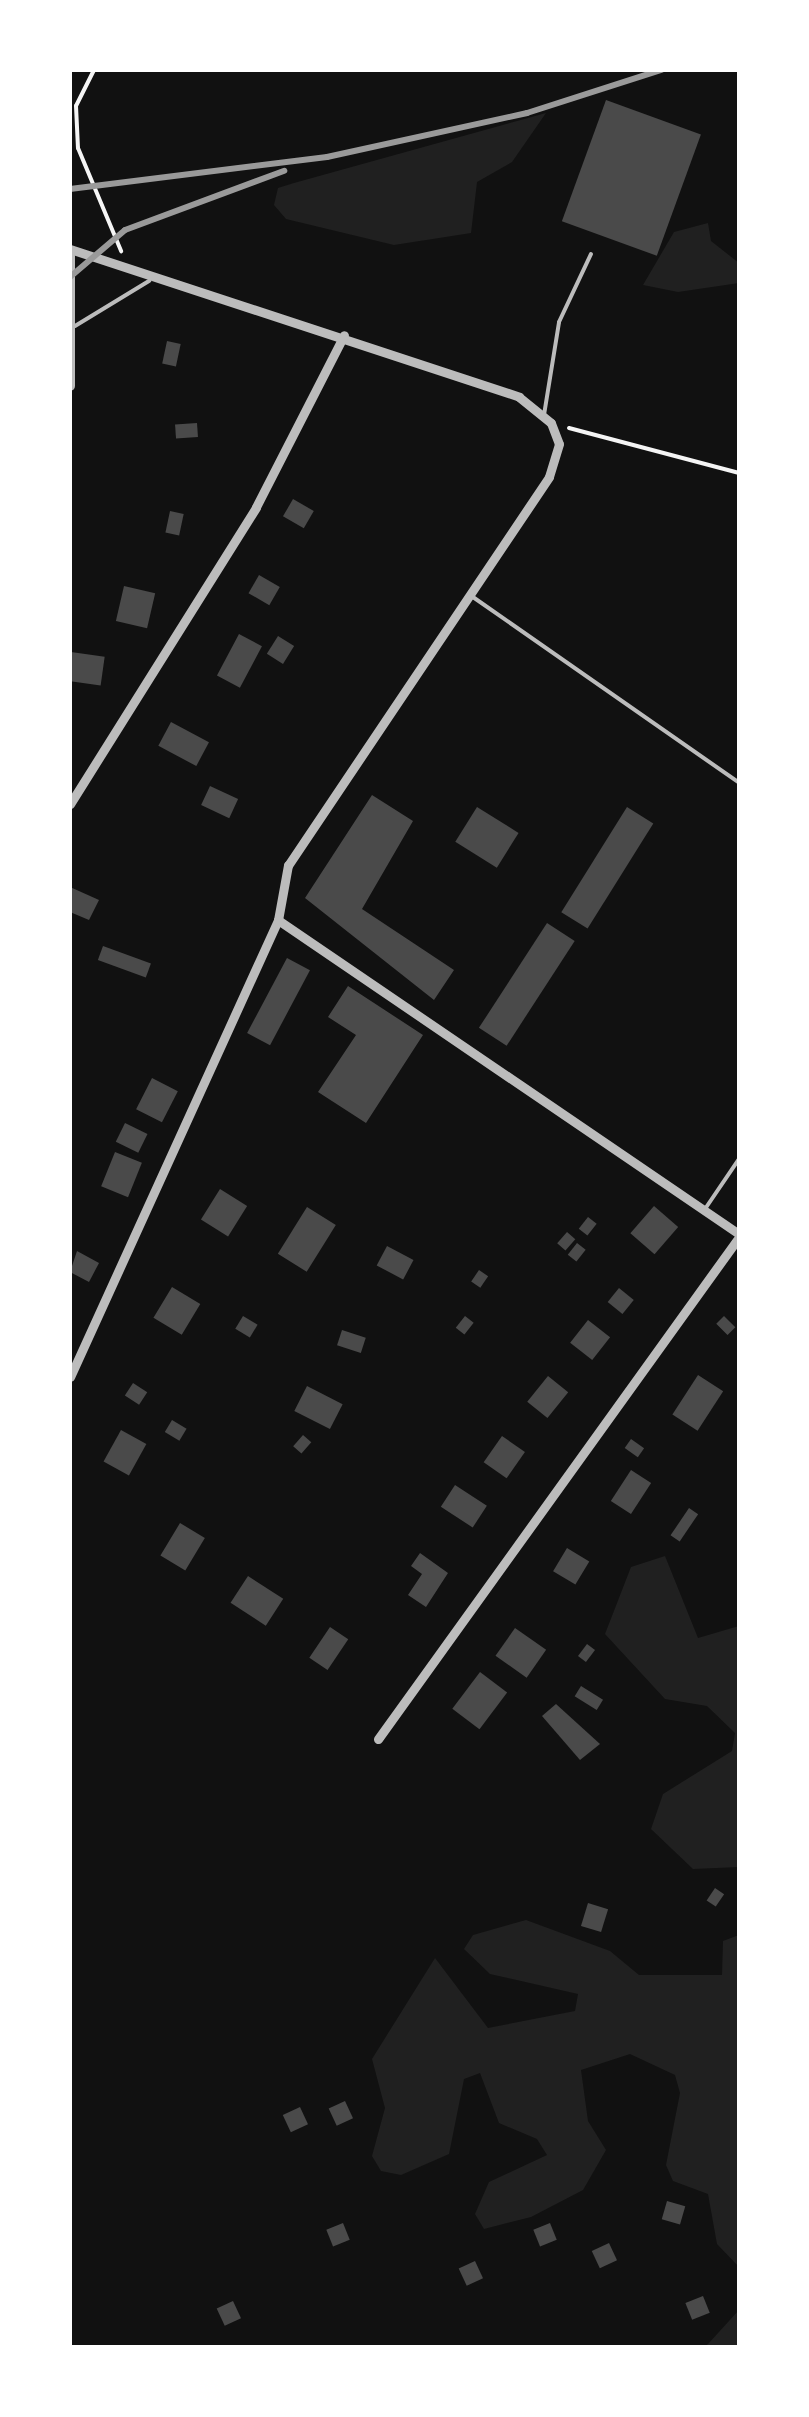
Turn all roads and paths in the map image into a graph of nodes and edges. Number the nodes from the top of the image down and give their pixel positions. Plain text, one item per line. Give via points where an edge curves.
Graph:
1 (94, 70) edge
2 (78, 148) junction
3 (70, 159) edge
4 (70, 252) edge
5 (591, 254) dead end
6 (124, 264) dead end
7 (149, 281) junction
8 (75, 326) junction
9 (344, 335) junction
10 (70, 386) edge
11 (544, 416) junction
12 (555, 432) junction
13 (739, 473) edge
14 (470, 595) junction
15 (739, 783) edge
16 (70, 804) edge
17 (278, 920) junction
18 (739, 1159) edge
19 (704, 1210) junction
20 (739, 1236) edge
21 (70, 1377) edge
22 (378, 1739) dead end

1 - 2 path via 76,106
2 - 3 path
2 - 6 path
4 - 7 street
4 - 8 street
5 - 11 lane via 559,322
7 - 8 lane
7 - 9 street
8 - 10 street
9 - 11 street via 519,397
9 - 16 street via 256,508
11 - 12 street
12 - 13 path via 578,426
12 - 14 street via 549,477
14 - 15 lane
14 - 17 street via 288,866
17 - 19 street
17 - 21 street
18 - 19 lane
19 - 20 street
20 - 22 street

